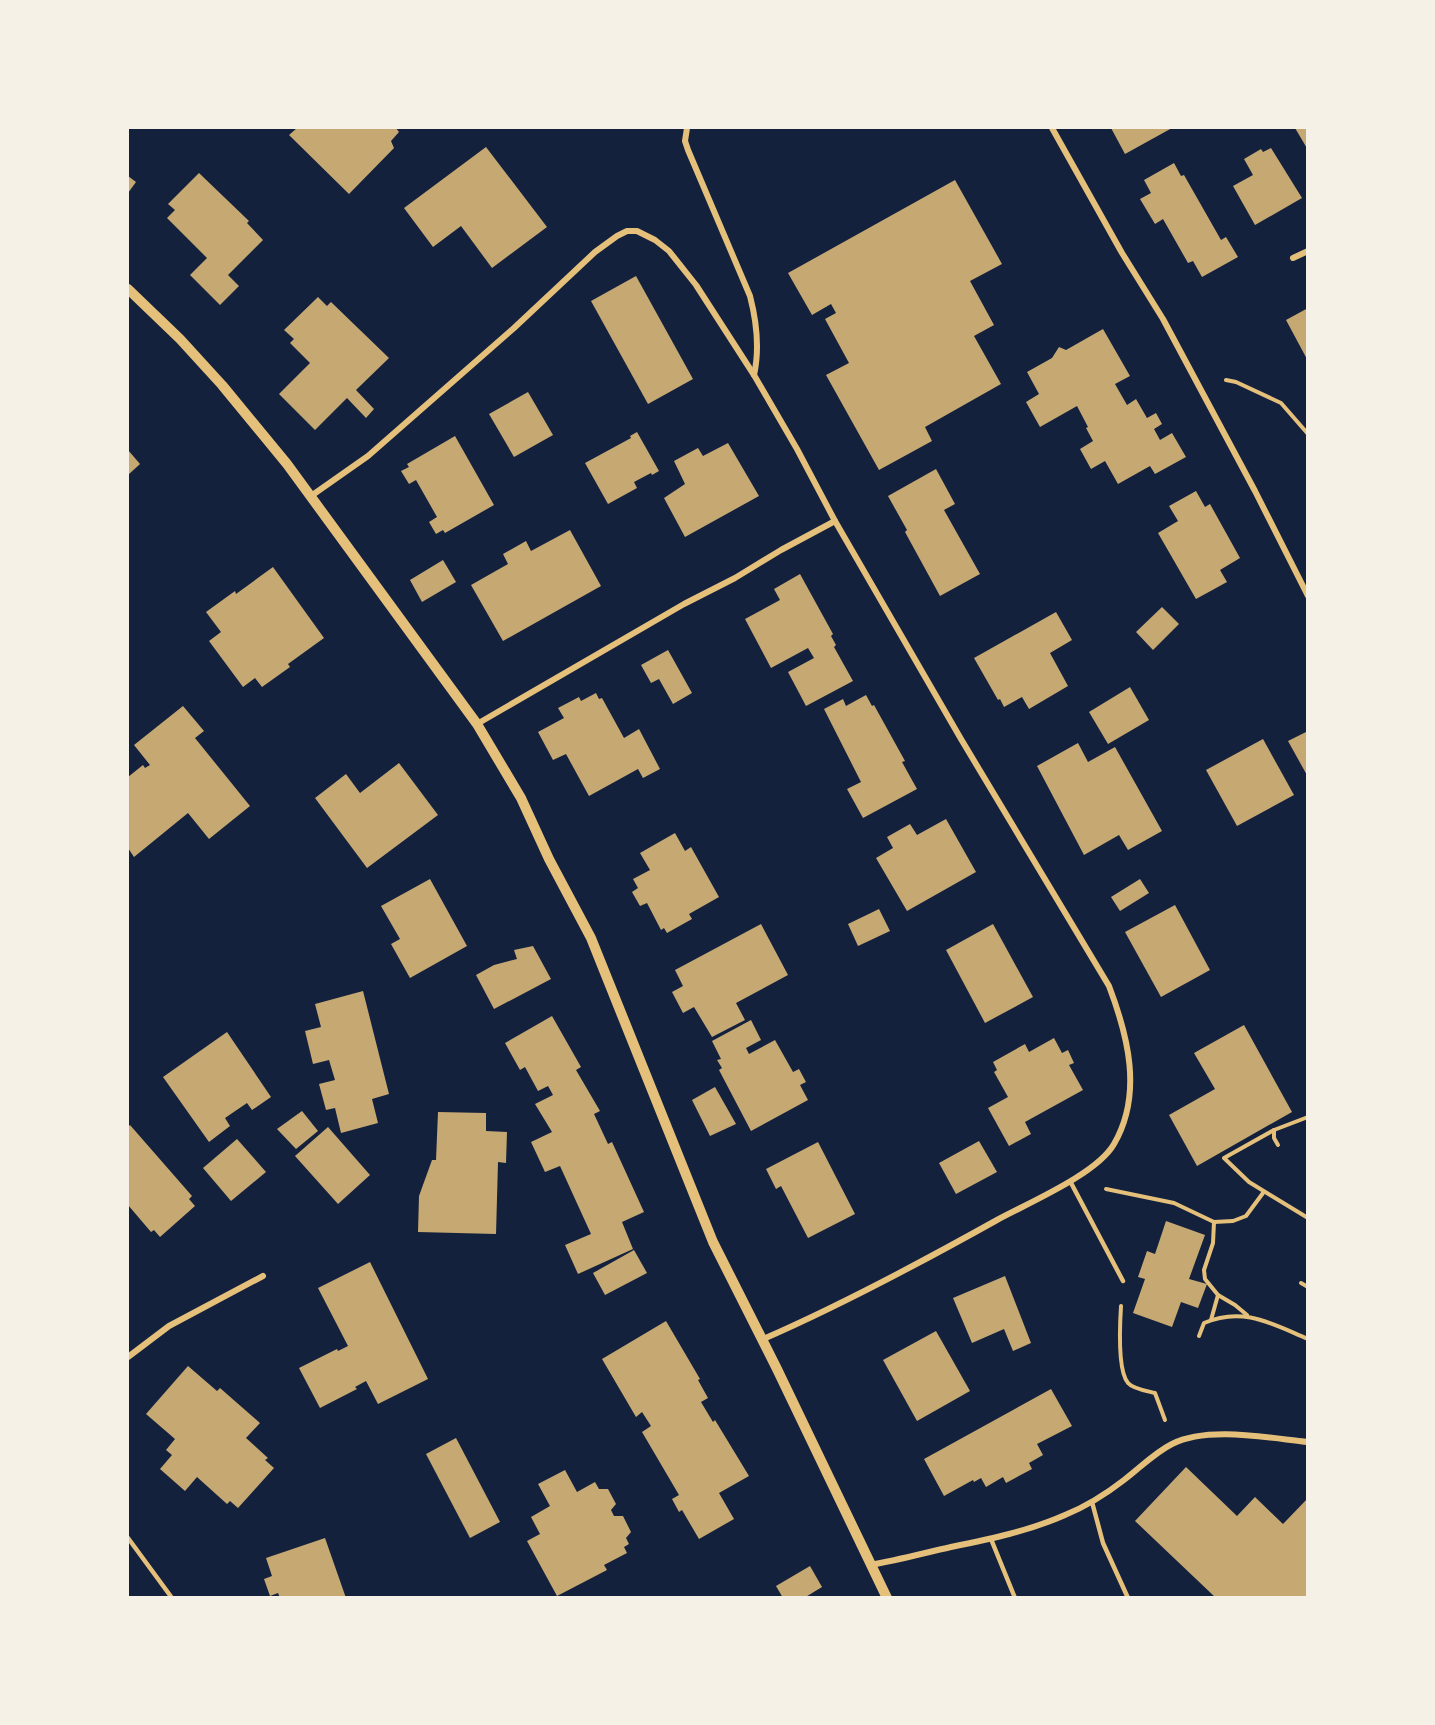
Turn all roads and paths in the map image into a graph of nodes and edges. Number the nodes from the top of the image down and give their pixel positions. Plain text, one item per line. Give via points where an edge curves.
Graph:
1 (687, 128) edge
2 (1052, 128) edge
3 (1308, 251) edge
4 (1293, 258) dead end
5 (128, 289) edge
6 (754, 375) junction
7 (1196, 379) junction
8 (1308, 434) edge
9 (311, 496) junction
10 (835, 521) junction
11 (1308, 596) edge
12 (477, 724) junction
13 (1308, 1117) edge
14 (1274, 1130) junction
15 (1278, 1145) dead end
16 (1070, 1181) junction
17 (1263, 1193) junction
18 (1308, 1218) edge
19 (1214, 1222) junction
20 (262, 1276) dead end
21 (1123, 1281) joint
22 (1301, 1283) dead end
23 (1308, 1287) edge
24 (1218, 1295) junction
25 (1248, 1316) junction
26 (1211, 1320) junction
27 (1199, 1336) dead end
28 (1308, 1339) edge
29 (761, 1340) junction
30 (128, 1357) edge
31 (1155, 1393) dead end
32 (1308, 1442) edge
33 (1092, 1502) junction
34 (128, 1538) edge
35 (991, 1539) junction
36 (870, 1565) junction
37 (172, 1598) edge
38 (887, 1598) edge
39 (1015, 1598) edge
40 (1128, 1598) edge

1 - 6 street via 688,150 757,320
2 - 7 street
3 - 4 street
5 - 9 street via 222,385
6 - 9 street via 696,285 669,251 637,231 627,231 595,252 368,456
6 - 10 street
7 - 8 path via 1236,382 1281,403
7 - 11 street
9 - 12 street
10 - 12 street
10 - 16 street via 1109,986 1122,1022 1130,1079 1122,1126 1104,1156
12 - 29 street via 521,798 591,938 712,1242
13 - 14 path
14 - 15 path
14 - 17 path via 1224,1158
16 - 19 path via 1174,1203
16 - 21 lane
16 - 29 street
17 - 18 path
17 - 19 path via 1246,1216
19 - 24 path via 1213,1244 1204,1270 1205,1280
20 - 30 street via 169,1326
21 - 31 path via 1119,1342 1125,1379 1132,1387
22 - 23 path
24 - 25 path
24 - 26 path
25 - 26 path
25 - 28 path
26 - 27 path via 1204,1323
29 - 36 street
32 - 33 street via 1216,1435 1192,1438 1174,1443
33 - 35 street via 1047,1522
33 - 40 lane via 1103,1543
34 - 37 lane
35 - 36 street
35 - 39 lane
36 - 38 street

